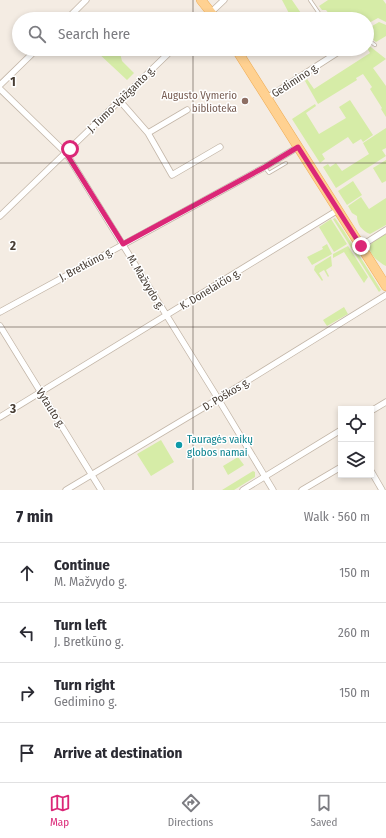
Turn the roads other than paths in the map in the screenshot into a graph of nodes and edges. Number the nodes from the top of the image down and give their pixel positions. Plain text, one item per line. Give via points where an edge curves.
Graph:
1 (86, 0) edge
2 (201, 0) edge
3 (224, 0) edge
4 (310, 0) edge
5 (74, 12) edge
6 (211, 12) edge
7 (216, 12) edge
8 (318, 12) edge
9 (30, 56) edge
10 (166, 56) edge
11 (240, 56) edge
12 (332, 56) edge
13 (0, 85) edge
14 (0, 89) edge
15 (267, 98) junction
16 (120, 101) junction
17 (187, 110) dead end
18 (148, 133) junction
19 (220, 147) dead end
20 (298, 147) junction
21 (66, 153) junction
22 (286, 163) dead end
23 (265, 167) junction
24 (338, 210) junction
25 (0, 216) edge
26 (386, 230) edge
27 (123, 244) junction
28 (361, 246) junction
29 (386, 286) edge
30 (386, 295) edge
31 (0, 312) edge
32 (167, 315) junction
33 (0, 326) edge
34 (41, 392) junction
35 (218, 399) junction
36 (386, 402) edge
37 (374, 409) edge
38 (0, 417) edge
39 (338, 432) edge
40 (338, 470) edge
41 (91, 474) junction
42 (374, 476) edge
43 (265, 477) junction
44 (66, 490) edge
45 (101, 490) edge
46 (243, 490) edge
47 (273, 490) edge
48 (302, 490) edge
49 (382, 490) edge

1 - 5 street
2 - 6 main road
3 - 7 street
4 - 8 lane
9 - 13 street
10 - 16 street, J. Tumo-Vaižganto g.
11 - 15 main road, Gedimino g.
12 - 15 street, Gedimino g.
14 - 21 street, M. Mažvydo g.
15 - 20 main road, Gedimino g.
16 - 18 street
16 - 21 street, J. Tumo-Vaižganto g.
17 - 18 street
18 - 19 street via 172,175
20 - 23 street, J. Bretkūno g.
20 - 24 main road, Gedimino g.
21 - 25 street, J. Tumo-Vaižganto g.
21 - 27 street, M. Mažvydo g.
22 - 23 lane via 269,173
23 - 27 street, J. Bretkūno g.
24 - 28 main road, Gedimino g.
24 - 32 street, K. Donelaičio g.
26 - 28 street
27 - 31 street, J. Bretkūno g.
27 - 32 street, M. Mažvydo g.
28 - 29 main road, Gedimino g.
30 - 35 street, D. Poškos g.
32 - 34 street, K. Donelaičio g.
32 - 35 street, M. Mažvydo g.
33 - 34 street, Vytauto g.
34 - 38 street, K. Donelaičio g.
34 - 41 street, Vytauto g.
35 - 41 street, D. Poškos g.
35 - 43 street, M. Mažvydo g.
36 - 37 street
39 - 43 street
40 - 48 street
41 - 44 street, D. Poškos g.
41 - 45 street, Vytauto g.
42 - 49 street
43 - 46 street
43 - 47 street, M. Mažvydo g.

